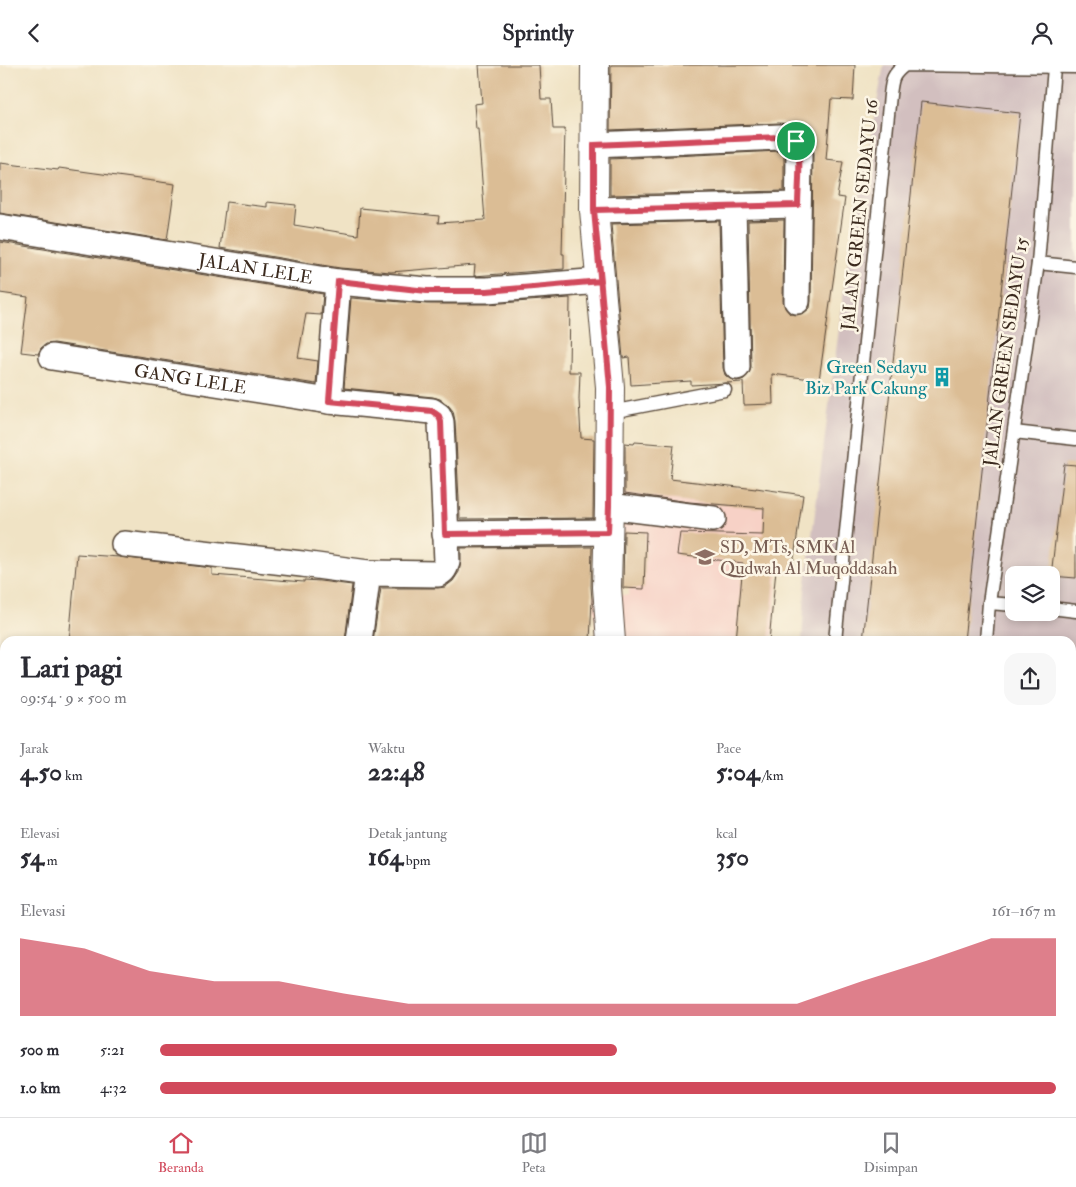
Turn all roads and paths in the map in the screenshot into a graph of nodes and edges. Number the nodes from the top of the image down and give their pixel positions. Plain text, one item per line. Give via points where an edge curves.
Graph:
1 (595, 65) edge
2 (1054, 67) junction
3 (1076, 67) edge
4 (594, 145) junction
5 (798, 205) junction
6 (733, 207) junction
7 (594, 210) junction
8 (0, 227) edge
9 (1038, 263) junction
10 (1076, 267) edge
11 (338, 281) junction
12 (601, 281) junction
13 (797, 301) dead end
14 (52, 357) dead end
15 (737, 367) dead end
16 (725, 390) dead end
17 (329, 401) junction
18 (611, 412) junction
19 (1014, 432) junction
20 (1076, 439) edge
21 (609, 519) junction
22 (713, 519) dead end
23 (445, 534) junction
24 (124, 544) dead end
25 (368, 573) junction
26 (990, 603) junction
27 (1005, 604) edge
28 (1060, 609) edge
29 (1076, 611) edge
30 (360, 636) edge
31 (611, 636) edge
32 (836, 636) edge
33 (987, 636) edge

1 - 4 street
2 - 3 lane
2 - 9 lane, JALAN GREEN SEDAYU 15
2 - 32 lane, JALAN GREEN SEDAYU 16 via 905,65 895,73 891,85
4 - 5 street via 790,138 798,146
4 - 7 street
5 - 6 street
5 - 13 street
6 - 7 street
6 - 15 street
7 - 12 street
8 - 11 street, JALAN LELE
9 - 10 lane
9 - 19 lane, JALAN GREEN SEDAYU 15
11 - 12 street, JALAN LELE via 427,291 487,291
11 - 17 street
12 - 18 street
14 - 17 street, GANG LELE
16 - 18 lane
17 - 23 street, GANG LELE via 432,411 439,416
18 - 21 street
19 - 20 lane
19 - 26 lane, JALAN GREEN SEDAYU 15
21 - 22 street
21 - 23 street
21 - 31 street via 607,587
23 - 25 street via 447,562 442,572
24 - 25 street
25 - 30 street
26 - 27 lane
26 - 33 lane, JALAN GREEN SEDAYU 15
28 - 29 lane

